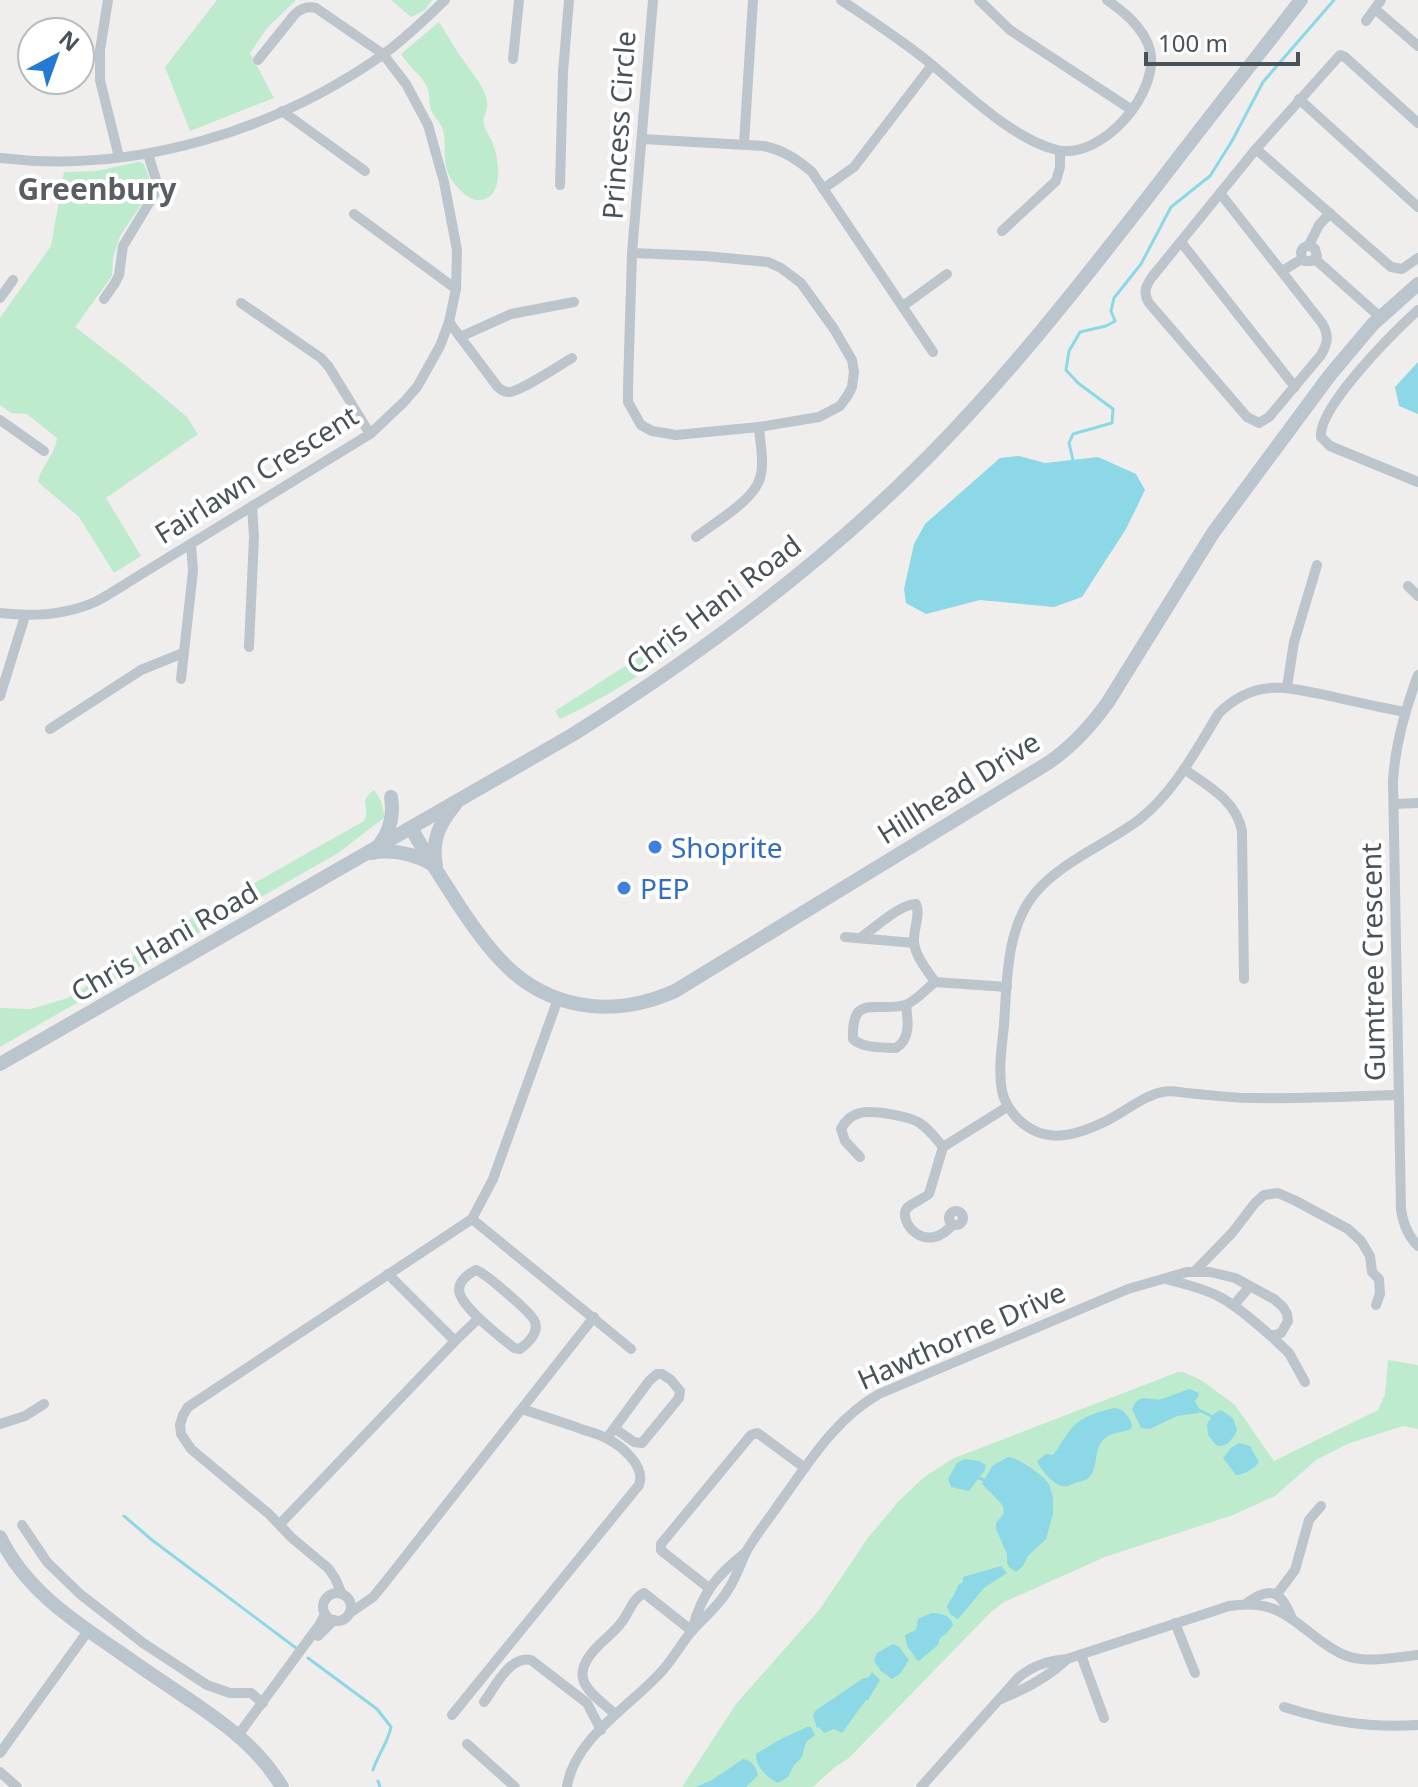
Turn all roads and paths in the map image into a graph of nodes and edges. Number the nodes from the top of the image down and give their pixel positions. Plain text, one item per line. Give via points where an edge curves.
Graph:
1 (108, 0) edge
2 (445, 0) edge
3 (519, 0) edge
4 (569, 0) edge
5 (653, 0) edge
6 (753, 0) edge
7 (841, 0) edge
8 (979, 0) edge
9 (1107, 0) edge
10 (1301, 0) edge
11 (1378, 4) edge
12 (1366, 21) dead end
13 (1418, 46) edge
14 (383, 54) junction
15 (513, 59) dead end
16 (258, 60) dead end
17 (932, 65) junction
18 (1299, 99) junction
19 (1132, 110) junction
20 (282, 111) junction
21 (1418, 123) edge
22 (642, 139) junction
23 (744, 144) junction
24 (1256, 149) junction
25 (1060, 151) junction
26 (148, 154) junction
27 (119, 157) junction
28 (0, 158) edge
29 (365, 171) dead end
30 (560, 185) dead end
31 (823, 189) junction
32 (1220, 193) junction
33 (1418, 207) edge
34 (1330, 213) junction
35 (354, 214) dead end
36 (1002, 231) dead end
37 (1181, 242) junction
38 (1309, 245) junction
39 (632, 253) junction
40 (1418, 258) edge
41 (1302, 259) junction
42 (1315, 259) junction
43 (1282, 271) junction
44 (947, 274) dead end
45 (13, 280) dead end
46 (1418, 284) edge
47 (456, 289) junction
48 (0, 298) edge
49 (104, 299) dead end
50 (574, 302) dead end
51 (241, 303) dead end
52 (903, 306) junction
53 (1418, 310) edge
54 (1380, 317) junction
55 (449, 322) junction
56 (460, 337) junction
57 (933, 352) dead end
58 (572, 358) dead end
59 (1295, 387) junction
60 (0, 420) edge
61 (759, 427) junction
62 (370, 434) junction
63 (44, 451) dead end
64 (1418, 482) edge
65 (252, 506) junction
66 (696, 537) dead end
67 (191, 544) junction
68 (1317, 565) dead end
69 (1408, 586) dead end
70 (1418, 596) edge
71 (0, 613) edge
72 (25, 616) junction
73 (249, 647) dead end
74 (183, 653) junction
75 (1418, 675) edge
76 (181, 679) dead end
77 (1287, 687) junction
78 (0, 696) edge
79 (1414, 696) edge
80 (1404, 712) junction
81 (50, 729) dead end
82 (1184, 769) junction
83 (391, 797) dead end
84 (460, 799) junction
85 (1418, 803) edge
86 (1394, 804) junction
87 (411, 828) junction
88 (371, 851) junction
89 (435, 869) junction
90 (845, 937) dead end
91 (860, 938) junction
92 (914, 943) junction
93 (1244, 979) dead end
94 (935, 982) junction
95 (1007, 987) junction
96 (558, 999) junction
97 (906, 1005) junction
98 (0, 1064) edge
99 (1398, 1095) junction
100 (1007, 1107) junction
101 (943, 1147) junction
102 (860, 1157) dead end
103 (472, 1219) junction
104 (953, 1224) dead end
105 (1418, 1246) edge
106 (1194, 1272) junction
107 (388, 1274) junction
108 (1166, 1279) junction
109 (1250, 1286) junction
110 (1234, 1305) junction
111 (1376, 1305) dead end
112 (594, 1317) junction
113 (479, 1318) junction
114 (1270, 1335) junction
115 (455, 1341) junction
116 (631, 1349) dead end
117 (1305, 1382) dead end
118 (44, 1404) dead end
119 (522, 1409) junction
120 (0, 1424) edge
121 (610, 1433) junction
122 (805, 1468) junction
123 (1321, 1506) dead end
124 (280, 1524) junction
125 (22, 1525) dead end
126 (0, 1537) edge
127 (747, 1552) junction
128 (712, 1584) junction
129 (729, 1589) junction
130 (1277, 1594) junction
131 (703, 1598) junction
132 (343, 1601) junction
133 (1247, 1603) junction
134 (716, 1608) junction
135 (329, 1617) junction
136 (1292, 1619) junction
137 (1175, 1623) junction
138 (88, 1631) junction
139 (692, 1631) junction
140 (1081, 1655) junction
141 (1418, 1655) edge
142 (1067, 1659) junction
143 (1041, 1664) junction
144 (1195, 1673) dead end
145 (1048, 1676) junction
146 (1018, 1678) junction
147 (1026, 1689) junction
148 (999, 1699) junction
149 (484, 1702) dead end
150 (263, 1703) junction
151 (1284, 1707) dead end
152 (615, 1714) junction
153 (452, 1715) dead end
154 (1104, 1718) dead end
155 (1418, 1725) edge
156 (601, 1730) junction
157 (239, 1734) junction
158 (467, 1744) dead end
159 (0, 1753) edge
160 (0, 1772) edge
161 (17, 1787) edge
162 (282, 1787) edge
163 (515, 1787) edge
164 (567, 1787) edge
165 (921, 1787) edge

1 - 27 street via 100,80
2 - 14 street
3 - 15 street
4 - 30 street
5 - 22 street, Princess Circle
6 - 23 street
7 - 17 street
8 - 19 street via 1010,30
9 - 19 street via 1134,22 1150,50 1150,75
10 - 84 main road, Chris Hani Road via 1055,314 964,420 880,504 774,595 673,669
11 - 12 street
11 - 13 street
14 - 16 street, Fairlawn Crescent via 308,7 295,14
14 - 20 street
14 - 47 street, Fairlawn Crescent via 428,125 457,250
17 - 25 street via 1005,123
17 - 31 street via 854,167
18 - 21 street via 1340,55
18 - 24 street
18 - 33 street
19 - 25 street via 1098,142
20 - 26 street via 208,139
20 - 29 street
22 - 23 street
22 - 39 street, Princess Circle
23 - 31 street via 789,154
24 - 32 street
24 - 34 street
25 - 36 street via 1056,181
26 - 27 street
26 - 49 street via 157,190 123,246 119,275
27 - 28 street
31 - 52 street
32 - 37 street
32 - 43 street
34 - 38 street
34 - 40 street via 1391,267 1402,269
35 - 47 street
37 - 59 street
37 - 59 street via 1148,283 1149,303 1253,421 1269,417
38 - 41 street via 1301,252
38 - 42 street via 1317,252
39 - 61 street, Princess Circle via 628,402 641,425 676,435
39 - 61 street, Princess Circle via 768,262 801,283 852,360 852,387 840,406 827,414
41 - 42 street
41 - 43 street
42 - 54 street
43 - 59 street via 1327,331 1321,355
44 - 52 street
45 - 48 street
46 - 54 main road, Hillhead Drive
47 - 55 street, Fairlawn Crescent
50 - 56 street via 511,314
51 - 62 street via 321,358
52 - 57 street
53 - 64 street via 1367,361 1320,429 1330,446
54 - 96 main road, Hillhead Drive via 1330,375 1213,533 1108,702 1062,753 675,991 628,1006
55 - 56 street
55 - 62 street, Fairlawn Crescent via 417,387
56 - 58 street via 507,392
60 - 63 street
61 - 66 street via 758,484
62 - 65 street, Fairlawn Crescent
65 - 67 street, Fairlawn Crescent
65 - 73 street
67 - 72 street, Fairlawn Crescent via 97,601
67 - 74 street
68 - 77 street
69 - 70 street
71 - 72 street, Fairlawn Crescent
72 - 78 street
74 - 76 street
74 - 81 street via 141,670
75 - 79 street, Gumtree Crescent
77 - 80 street
77 - 82 street via 1251,692 1229,704
79 - 80 street, Gumtree Crescent
80 - 86 street, Gumtree Crescent via 1394,759
82 - 93 street via 1223,797 1240,819
82 - 95 street via 1142,817 1037,891 1012,941
83 - 88 main road via 390,827
84 - 87 main road, Chris Hani Road
84 - 89 main road via 436,833
85 - 86 street
86 - 99 street, Gumtree Crescent
87 - 88 main road, Chris Hani Road
87 - 89 main road, Hillhead Drive
88 - 89 main road via 415,855
88 - 98 main road, Chris Hani Road
89 - 96 main road, Hillhead Drive via 496,957 529,985
90 - 91 street
91 - 92 street
91 - 92 street via 912,903 918,906
92 - 94 street
94 - 95 street
94 - 97 street
95 - 100 street via 1000,1072
96 - 103 street via 493,1179
97 - 97 street via 908,1029 901,1046 862,1045 853,1039 858,1012
99 - 100 street via 1252,1098 1163,1092 1093,1127 1055,1137 1033,1130
99 - 105 street, Gumtree Crescent via 1403,1219
100 - 101 street
101 - 102 street via 916,1120 861,1112 841,1129
101 - 104 street via 929,1194 908,1208 905,1218 927,1239
103 - 107 street
103 - 112 street
106 - 108 street, Hawthorne Drive
106 - 109 street, Hawthorne Drive via 1235,1278
106 - 111 street via 1255,1203 1278,1193 1361,1241 1379,1279
107 - 115 street
107 - 124 street via 197,1400 183,1415 181,1434 191,1449
108 - 110 street
108 - 122 street, Hawthorne Drive via 1128,1289 879,1394 843,1419
109 - 110 street
109 - 114 street, Hawthorne Drive via 1274,1299 1287,1314 1286,1327
110 - 114 street
112 - 116 street
112 - 119 street
113 - 113 street via 459,1289 476,1270 529,1314 536,1330 525,1346 516,1349
113 - 115 street
114 - 117 street via 1289,1353
115 - 124 street
118 - 120 street
119 - 121 street
119 - 132 street via 373,1597 356,1605
121 - 121 street via 653,1376 662,1374 677,1386 679,1398 642,1443
121 - 153 street via 640,1471 639,1485
122 - 127 street, Hawthorne Drive
122 - 128 street via 759,1434 751,1435 661,1544 663,1552
123 - 130 street via 1309,1520 1295,1570
124 - 132 street via 328,1568
125 - 150 street via 69,1584 143,1643 207,1685 251,1693
126 - 138 main road via 33,1585
127 - 128 street, Hawthorne Drive
127 - 129 street, Hawthorne Drive
128 - 129 street
128 - 131 street, Hawthorne Drive
129 - 134 street, Hawthorne Drive
130 - 133 street via 1265,1592
130 - 136 street
131 - 134 street
131 - 139 street, Hawthorne Drive
132 - 135 street via 343,1620
132 - 135 street via 324,1603
133 - 136 street
133 - 137 street
134 - 139 street, Hawthorne Drive
135 - 150 street
136 - 141 street via 1349,1657
137 - 140 street
137 - 144 street
138 - 157 main road
138 - 159 street
139 - 152 street, Hawthorne Drive via 662,1671
139 - 152 street via 644,1593 636,1598 582,1671 583,1681
140 - 142 street
140 - 154 street
142 - 143 street
142 - 145 street
143 - 145 street
143 - 146 street
145 - 147 street
146 - 147 street
146 - 148 street
147 - 148 street
148 - 165 street
149 - 156 street via 509,1669 526,1658 587,1703
150 - 157 street
151 - 155 street via 1354,1725
152 - 156 street, Hawthorne Drive
156 - 164 street, Hawthorne Drive via 572,1765
157 - 162 main road
158 - 163 street
160 - 161 street

